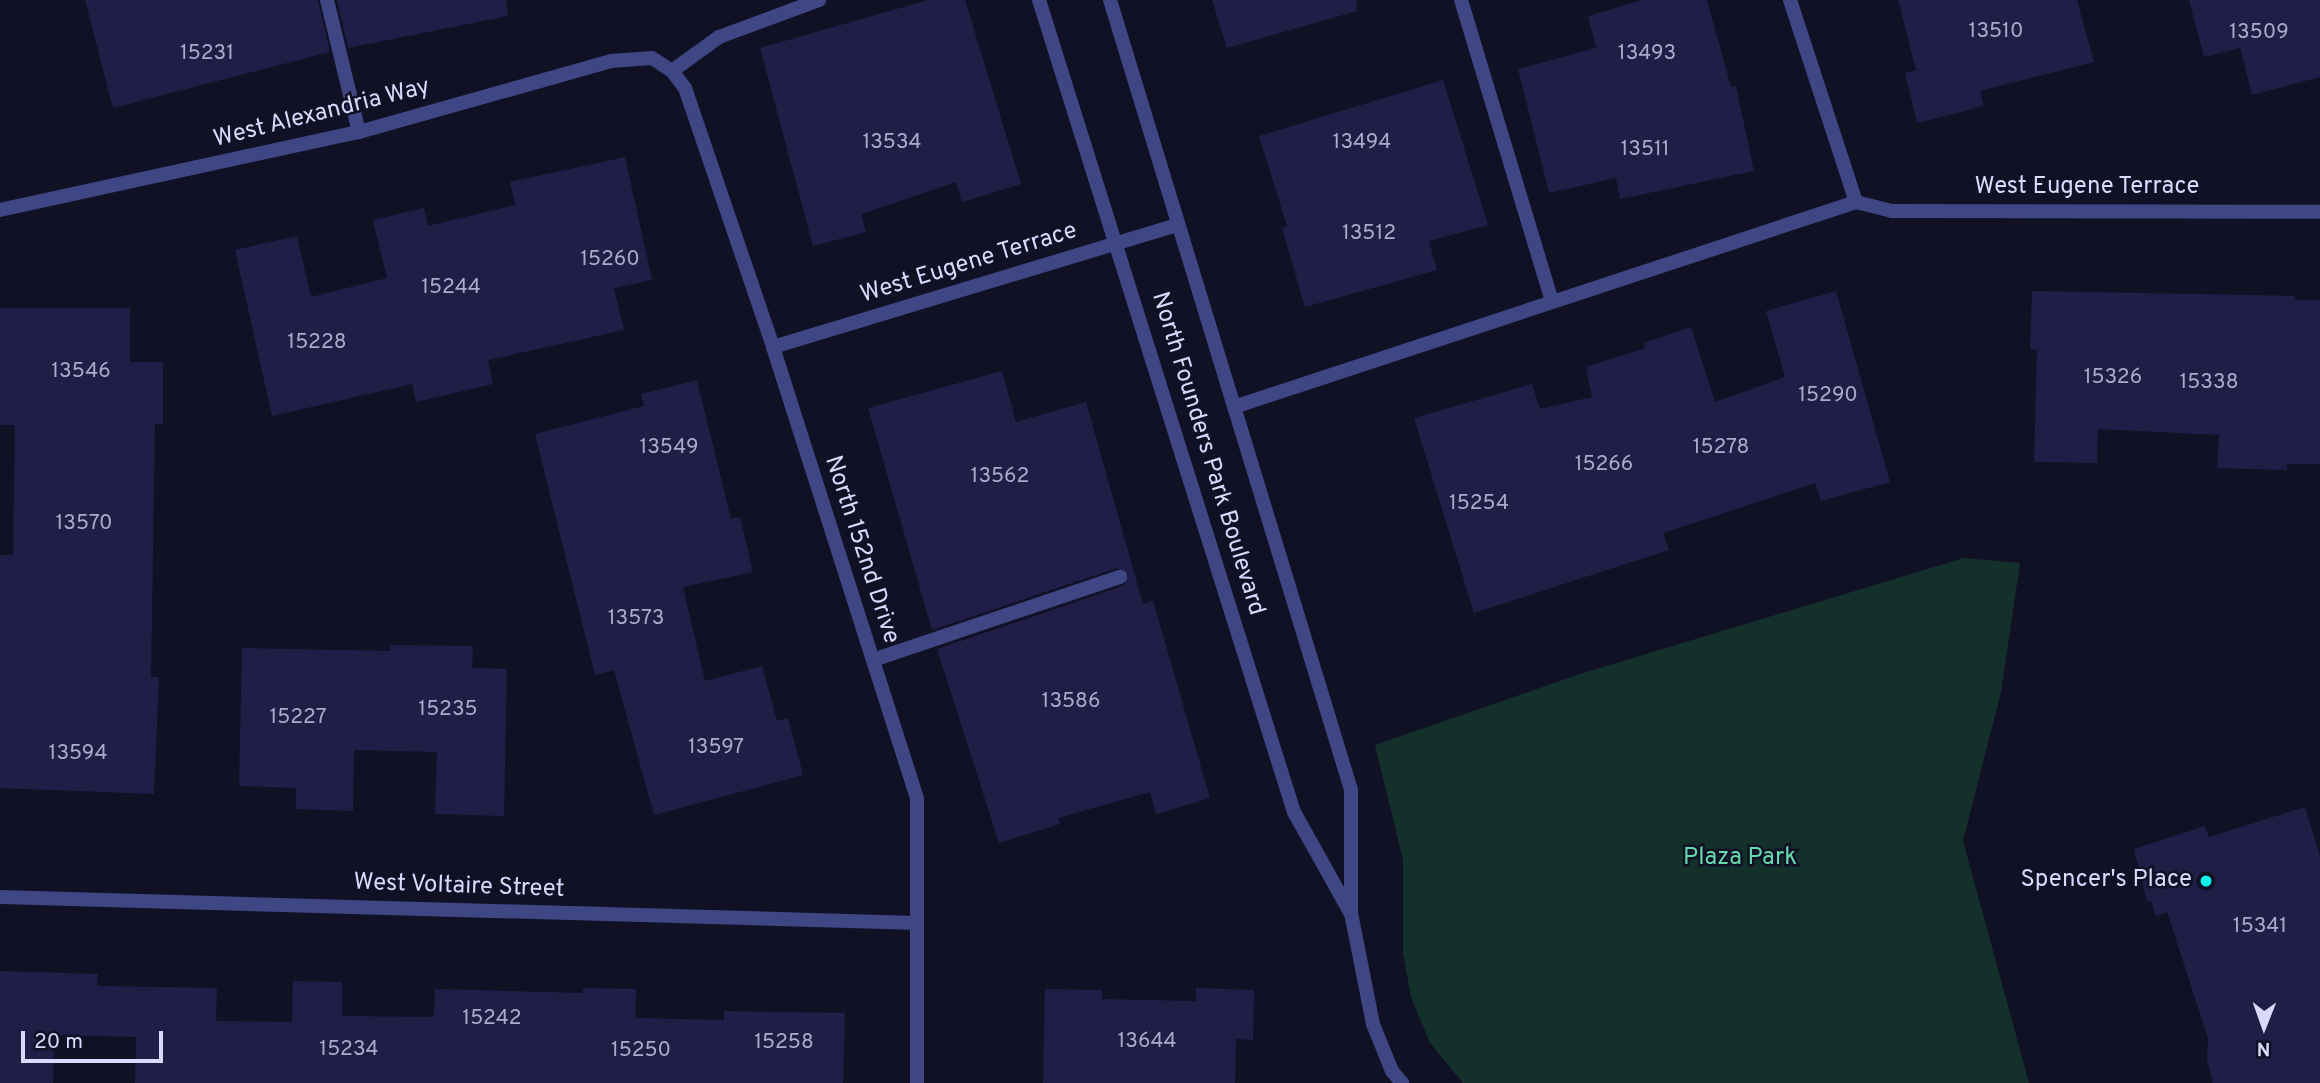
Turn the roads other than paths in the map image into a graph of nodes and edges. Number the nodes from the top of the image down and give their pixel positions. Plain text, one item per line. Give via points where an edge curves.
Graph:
1 (327, 0) edge
2 (819, 0) edge
3 (1040, 0) edge
4 (1110, 0) edge
5 (1461, 0) edge
6 (1790, 0) edge
7 (652, 58) joint
8 (672, 71) junction
9 (359, 132) junction
10 (1856, 202) junction
11 (0, 210) edge
12 (2320, 212) edge
13 (1178, 225) junction
14 (1118, 243) junction
15 (1552, 301) junction
16 (773, 347) junction
17 (1234, 407) junction
18 (1120, 576) dead end
19 (873, 660) junction
20 (0, 897) edge
21 (1351, 914) junction
22 (917, 923) junction
23 (917, 1083) edge
24 (1402, 1083) edge

1 - 9 street
2 - 8 street via 719,37
3 - 14 street, North Founders Park Boulevard
4 - 13 street, North Founders Park Boulevard
5 - 15 street
6 - 10 street
7 - 8 street, North 152nd Drive
7 - 9 street, West Alexandria Way via 611,61
8 - 16 street, North 152nd Drive via 685,88
9 - 11 street, West Alexandria Way
10 - 12 street, West Eugene Terrace via 1892,211
10 - 15 street
13 - 14 street, West Eugene Terrace
13 - 17 street, North Founders Park Boulevard
14 - 16 street, West Eugene Terrace
14 - 21 street, North Founders Park Boulevard via 1294,812
15 - 17 street
16 - 19 street, North 152nd Drive
17 - 21 street, North Founders Park Boulevard via 1351,790
18 - 19 street
19 - 22 street, North 152nd Drive via 917,799
20 - 22 street, West Voltaire Street
21 - 24 street, North Founders Park Boulevard via 1373,1024 1392,1071
22 - 23 street, North 152nd Drive

